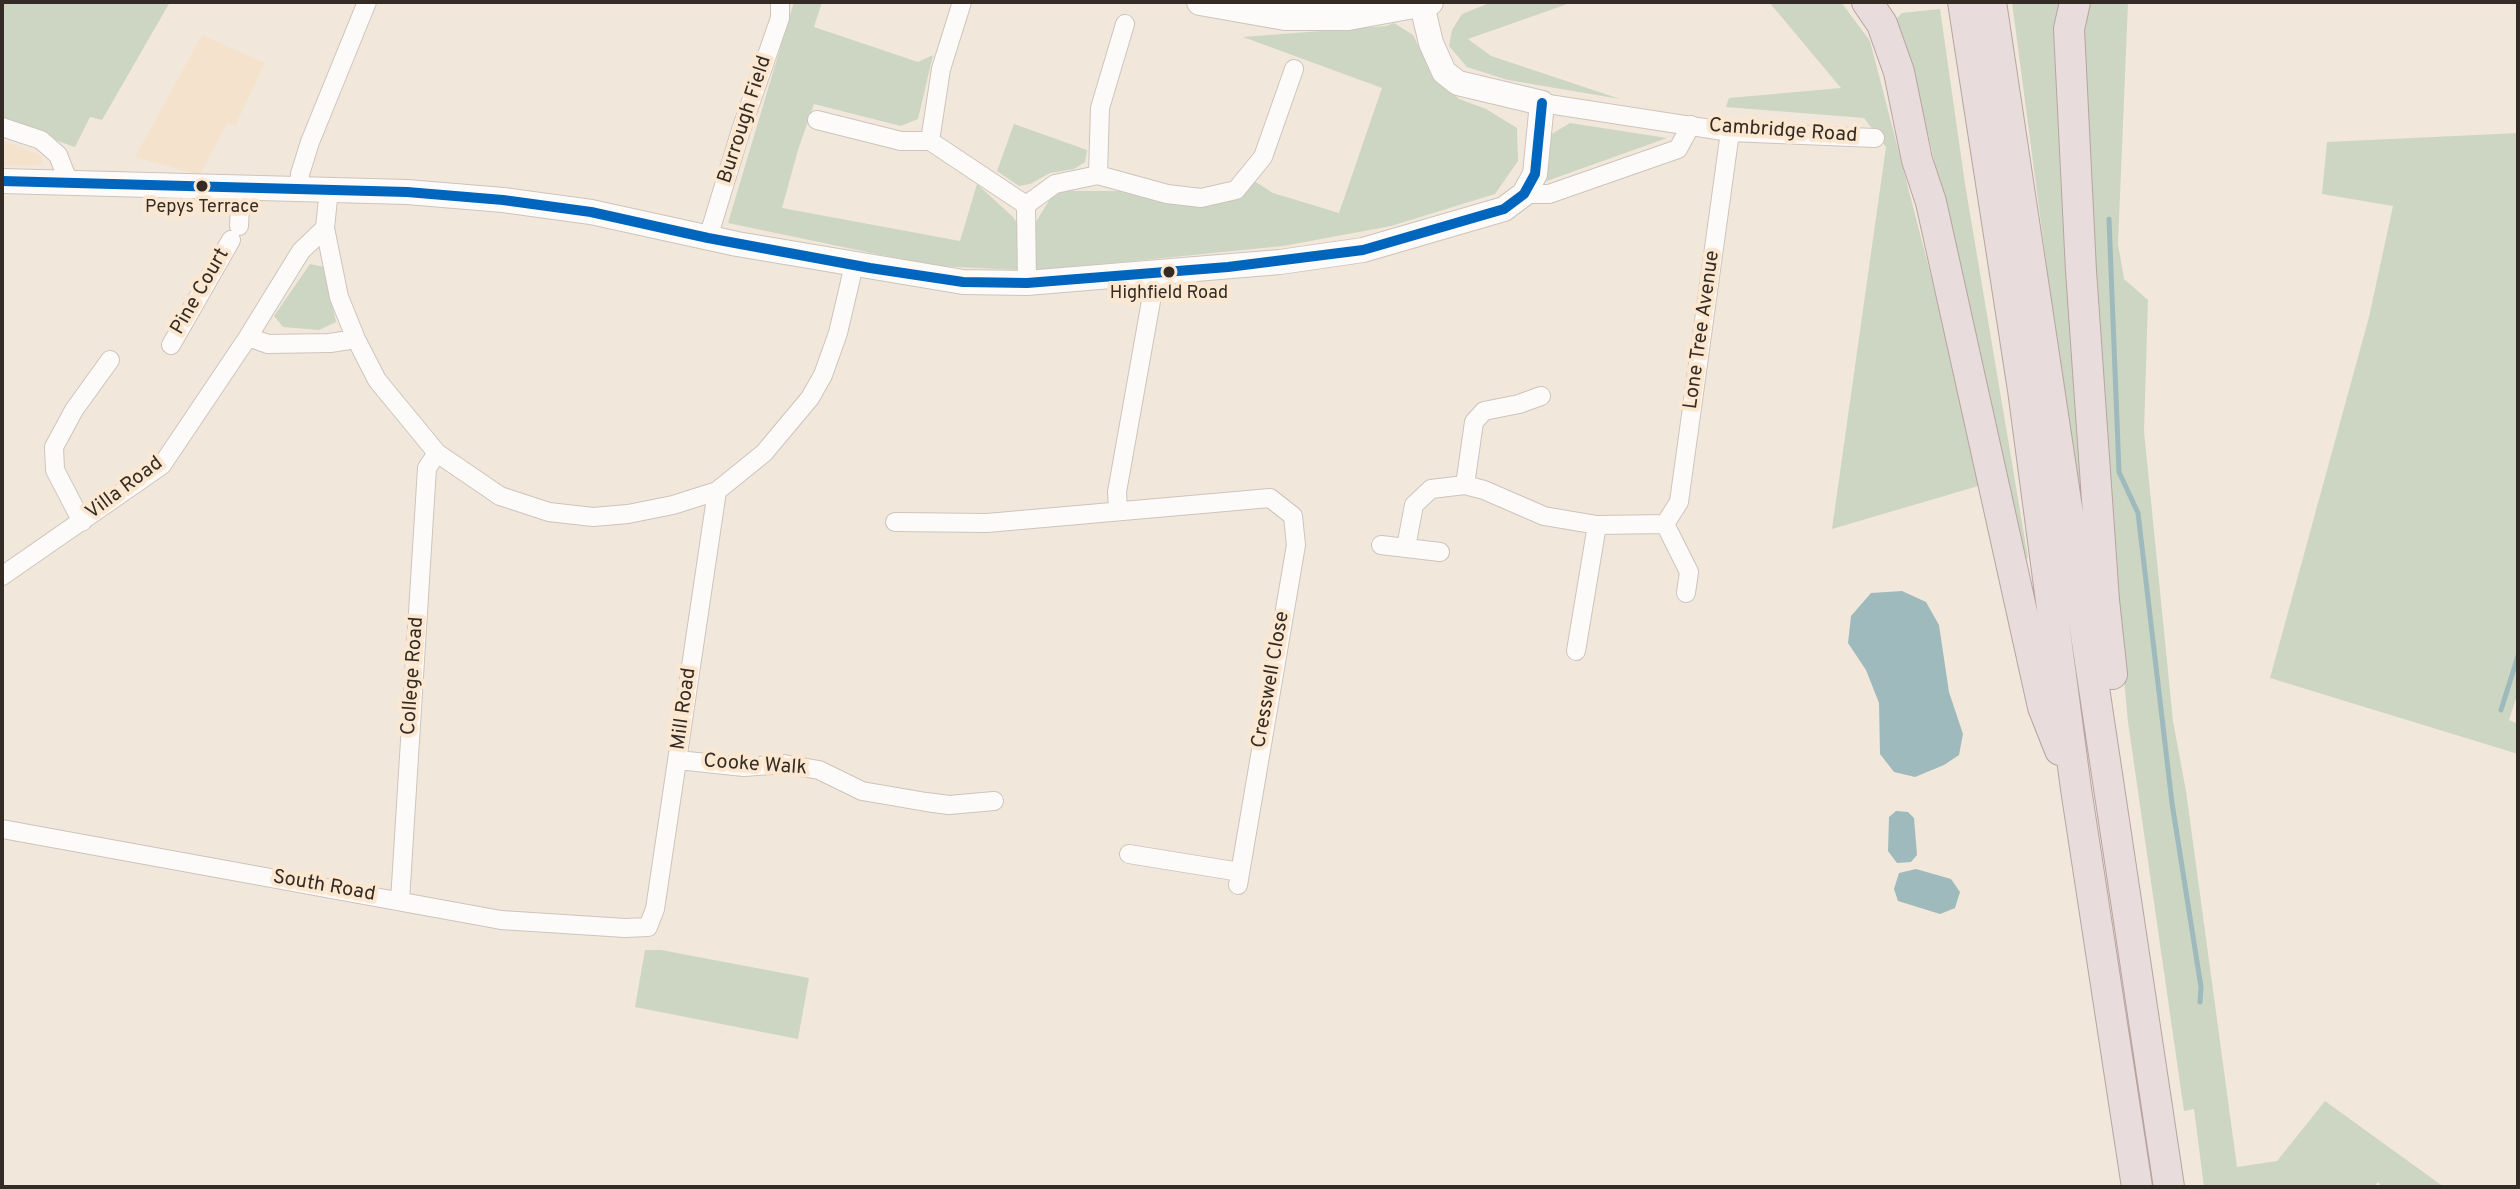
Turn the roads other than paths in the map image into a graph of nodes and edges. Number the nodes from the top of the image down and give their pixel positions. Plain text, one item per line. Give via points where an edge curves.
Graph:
1 (367, 2) edge
2 (780, 2) edge
3 (962, 2) edge
4 (1200, 2) edge
5 (1867, 2) edge
6 (1963, 2) edge
7 (1991, 2) edge
8 (2075, 2) edge
9 (1426, 4) edge
10 (1125, 24) dead end
11 (1294, 69) dead end
12 (1542, 103) junction
13 (817, 120) dead end
14 (1691, 125) junction
15 (2, 127) edge
16 (1730, 132) junction
17 (1875, 138) dead end
18 (930, 141) junction
19 (1098, 175) junction
20 (2, 181) edge
21 (69, 183) junction
22 (241, 188) junction
23 (299, 189) junction
24 (329, 189) junction
25 (1524, 194) junction
26 (1026, 205) junction
27 (325, 228) junction
28 (708, 238) junction
29 (854, 265) junction
30 (1156, 273) junction
31 (1027, 283) junction
32 (248, 337) junction
33 (356, 339) junction
34 (171, 345) dead end
35 (110, 360) dead end
36 (1541, 396) dead end
37 (437, 453) junction
38 (1465, 485) junction
39 (717, 491) junction
40 (1118, 510) junction
41 (82, 522) junction
42 (895, 522) dead end
43 (1665, 524) junction
44 (1597, 525) junction
45 (1381, 545) dead end
46 (1406, 547) junction
47 (1440, 552) dead end
48 (2, 576) edge
49 (1686, 593) dead end
50 (1576, 651) dead end
51 (678, 760) junction
52 (2076, 789) junction
53 (994, 801) dead end
54 (2113, 808) junction
55 (2, 829) edge
56 (1129, 854) dead end
57 (400, 901) junction
58 (648, 927) joint
59 (2137, 1187) edge
60 (2169, 1187) edge

1 - 23 street via 310,142
2 - 28 street, Burrough Field via 780,18
3 - 18 street via 941,69
4 - 9 main road via 1285,17 1348,17
5 - 52 highway via 1882,24 1899,72 2043,707
6 - 52 highway via 2023,390
7 - 54 highway
8 - 54 highway via 2069,29 2081,271 2117,720
9 - 12 street, Cambridge Road via 1431,43 1444,72 1458,83
10 - 19 street via 1111,40 1100,108
11 - 19 street via 1275,103 1263,157 1236,190 1201,198
12 - 14 street, Cambridge Road
12 - 25 street via 1535,174
13 - 18 street via 901,141
14 - 16 street, Cambridge Road
14 - 25 street, Cambridge Road via 1678,149 1549,194
15 - 21 street via 41,140 58,155
16 - 17 street, Cambridge Road
16 - 43 street, Lone Tree Avenue via 1679,502
18 - 26 street
19 - 26 street via 1055,184
20 - 21 street, Cambridge Road
21 - 22 street, Cambridge Road
22 - 23 street, Cambridge Road
22 - 34 street, Pine Court via 235,233
23 - 24 street, Cambridge Road
24 - 27 street
24 - 28 street, Cambridge Road via 534,204
25 - 30 street, Cambridge Road via 1504,209 1363,250
26 - 31 street
27 - 32 street, Villa Road via 301,251
27 - 33 street via 339,297
28 - 29 street, Cambridge Road
29 - 31 street, Cambridge Road via 963,282
29 - 39 street via 838,333 810,398 764,453
30 - 31 street, Cambridge Road
30 - 40 street
32 - 33 street via 268,344
32 - 41 street, Villa Road via 162,465
33 - 37 street via 377,380
35 - 41 street via 54,447 55,470
36 - 38 street via 1522,412 1484,411 1474,422
37 - 39 street via 500,496 549,512 628,514
37 - 57 street, College Road via 427,468
38 - 44 street via 1544,516
38 - 46 street via 1431,489 1408,502
39 - 51 street, Mill Road
40 - 42 street via 987,523
40 - 56 street, Cresswell Close via 1270,498 1293,516 1296,545 1239,878
41 - 48 street, Villa Road
43 - 44 street
43 - 49 street via 1698,575
44 - 50 street
45 - 46 street
46 - 47 street
51 - 53 street, Cooke Walk via 744,767 784,764 819,770 862,791 949,805 971,795
51 - 58 street, Mill Road
52 - 59 highway
54 - 60 highway
55 - 57 street, South Road
57 - 58 street, South Road via 501,920

